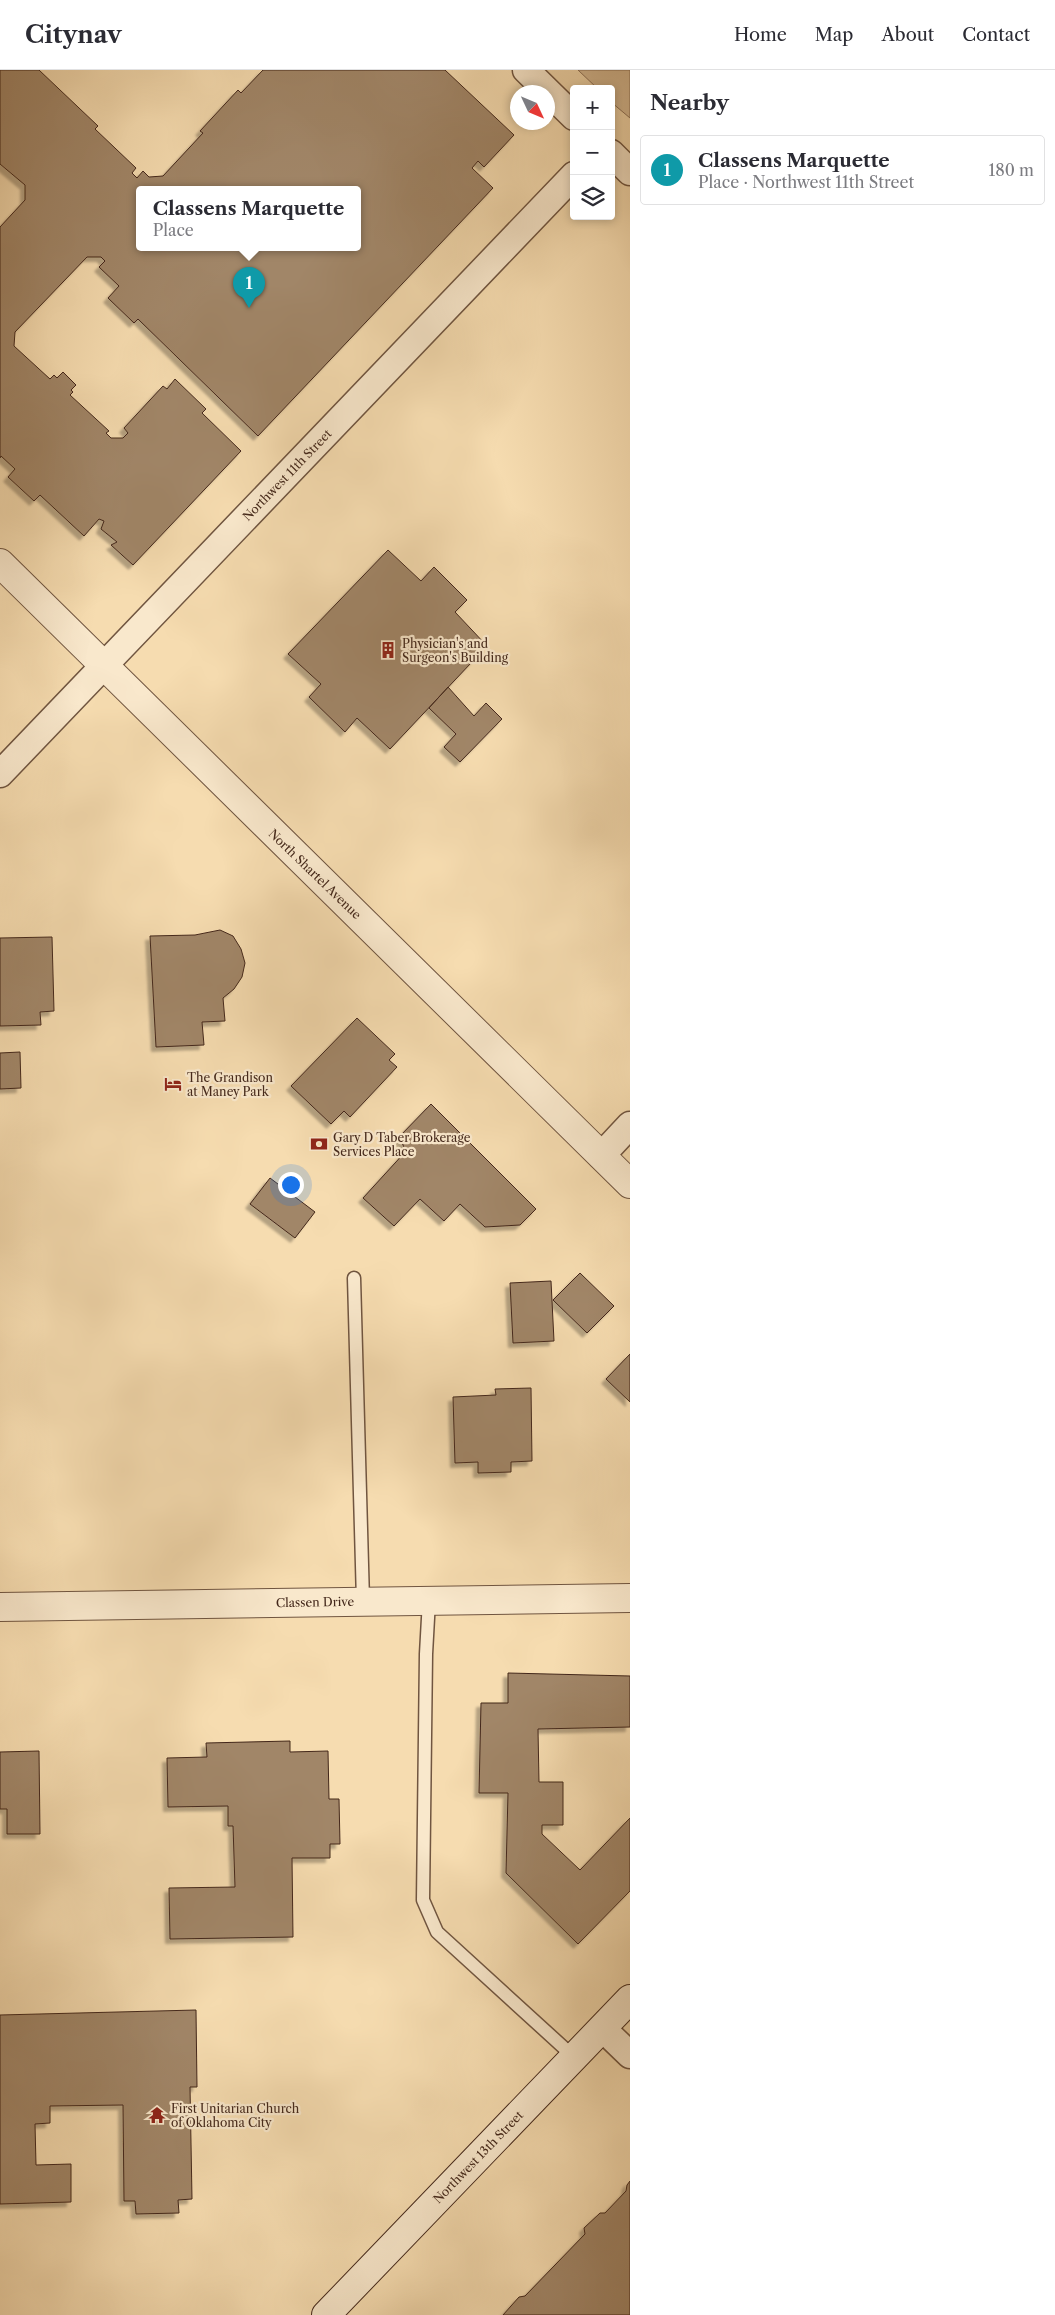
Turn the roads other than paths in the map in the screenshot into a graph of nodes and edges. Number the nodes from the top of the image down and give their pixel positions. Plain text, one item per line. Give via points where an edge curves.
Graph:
1 (526, 70) edge
2 (570, 113) edge
3 (615, 157) edge
4 (630, 172) edge
5 (570, 179) edge
6 (0, 563) edge
7 (104, 666) junction
8 (0, 774) edge
9 (630, 1126) edge
10 (601, 1156) junction
11 (630, 1184) edge
12 (354, 1278) dead end
13 (630, 1598) edge
14 (429, 1600) junction
15 (363, 1601) junction
16 (0, 1607) edge
17 (630, 2000) edge
18 (602, 2028) junction
19 (630, 2055) edge
20 (574, 2057) junction
21 (326, 2315) edge

1 - 2 street
3 - 4 street
5 - 7 street, Northwest 11th Street
6 - 7 street, North Shartel Avenue
7 - 8 street, Northwest 11th Street
7 - 10 street, North Shartel Avenue
9 - 10 street
10 - 11 street, North Shartel Avenue
12 - 15 lane
13 - 14 street, Classen Drive
14 - 15 street, Classen Drive
14 - 20 lane via 423,1900 437,1932
15 - 16 street, Classen Drive
17 - 18 street, Northwest 13th Street
18 - 19 street
18 - 20 street, Northwest 13th Street
20 - 21 street, Northwest 13th Street

